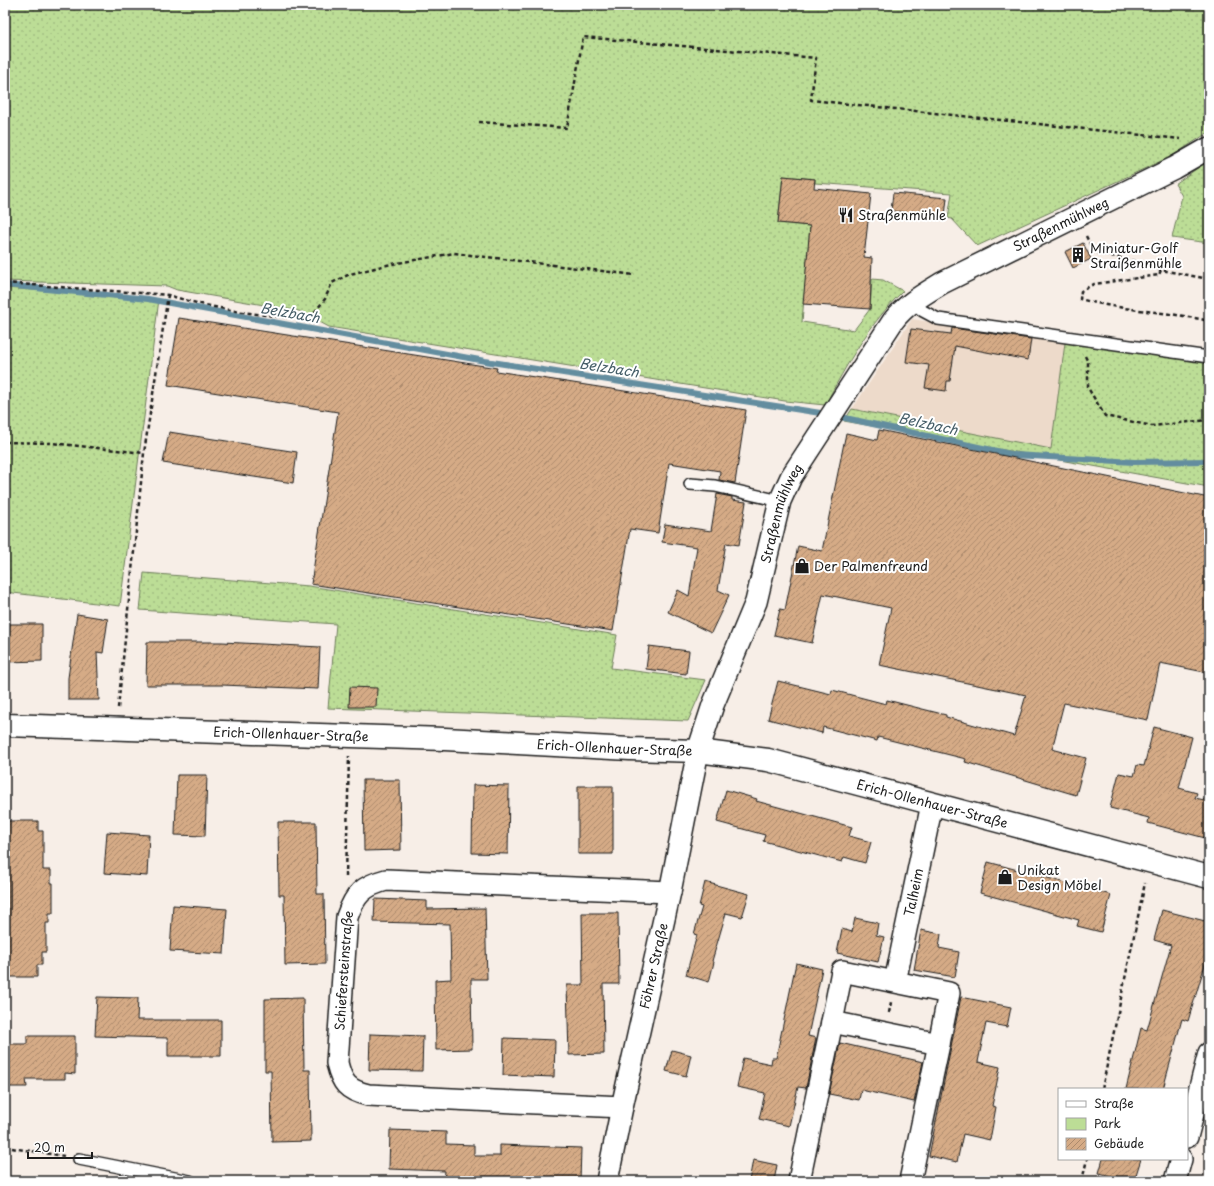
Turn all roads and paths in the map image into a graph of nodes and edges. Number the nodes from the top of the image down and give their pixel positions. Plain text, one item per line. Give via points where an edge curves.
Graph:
1 (479, 122) dead end
2 (1206, 150) edge
3 (1090, 243) dead end
4 (1161, 270) junction
5 (635, 275) dead end
6 (1209, 279) edge
7 (5, 283) edge
8 (168, 295) junction
9 (912, 302) junction
10 (1209, 321) edge
11 (1074, 338) junction
12 (1209, 357) edge
13 (1209, 420) edge
14 (5, 442) edge
15 (144, 453) junction
16 (690, 484) dead end
17 (780, 501) junction
18 (5, 725) edge
19 (116, 729) junction
20 (698, 750) junction
21 (349, 761) dead end
22 (932, 804) junction
23 (1150, 860) junction
24 (1209, 877) edge
25 (670, 892) junction
26 (359, 893) junction
27 (895, 982) junction
28 (832, 1022) junction
29 (885, 1033) junction
30 (939, 1044) junction
31 (1209, 1053) edge
32 (1102, 1088) edge
33 (622, 1107) junction
34 (1188, 1133) edge
35 (5, 1147) edge
36 (79, 1159) joint
37 (1087, 1160) edge
38 (1181, 1160) edge
39 (190, 1181) edge
40 (607, 1181) edge
41 (799, 1181) edge
42 (910, 1181) edge
43 (1082, 1181) edge
44 (1175, 1181) edge

1 - 2 path via 567,128 583,37 816,58 811,100 1180,139
2 - 9 street, Straßenmühlweg via 942,283
3 - 4 path via 1094,252 1144,263
4 - 6 path
4 - 10 path via 1159,276 1094,284 1081,291 1080,299 1148,312 1180,314
5 - 8 path via 454,253 350,274 332,283 325,300 310,318 289,318 227,309
7 - 8 path
8 - 15 path
9 - 11 lane via 938,319
9 - 17 street, Straßenmühlweg via 892,321 791,477
11 - 12 lane
11 - 13 path via 1088,362 1088,388 1105,416 1152,426
14 - 15 path via 51,443
15 - 19 path
16 - 17 lane via 716,486
17 - 20 street, Straßenmühlweg via 756,602 713,705
18 - 19 street, Erich-Ollenhauer-Straße
19 - 20 street, Erich-Ollenhauer-Straße
20 - 22 street, Erich-Ollenhauer-Straße via 768,760
20 - 25 street, Föhrer Straße
21 - 26 path via 345,882
22 - 23 street, Erich-Ollenhauer-Straße
22 - 27 street, Talheim
23 - 24 street, Erich-Ollenhauer-Straße
23 - 32 path
25 - 26 street, Schiefersteinstraße via 386,880 370,884
25 - 33 street, Föhrer Straße
26 - 33 street, Schiefersteinstraße via 352,902 347,917 338,1055 340,1076 347,1086 357,1093 368,1095
27 - 28 street via 842,971
27 - 29 path
27 - 30 street via 949,993
28 - 29 street
28 - 41 street
29 - 30 street
30 - 42 street
31 - 34 street
33 - 40 street, Föhrer Straße
35 - 36 path
36 - 39 lane
37 - 43 path
38 - 44 street

